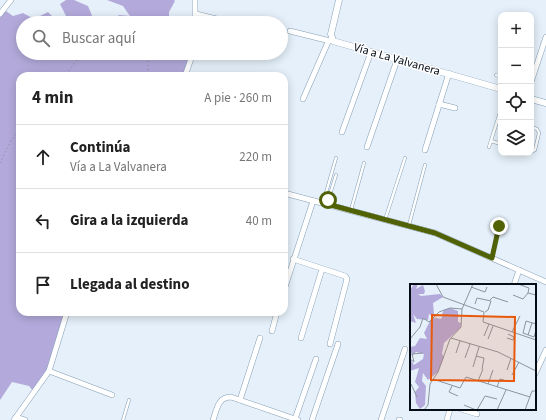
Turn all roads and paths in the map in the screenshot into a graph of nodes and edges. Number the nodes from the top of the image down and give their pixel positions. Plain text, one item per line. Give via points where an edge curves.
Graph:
1 (11, 0) edge
2 (195, 0) edge
3 (339, 0) edge
4 (0, 14) edge
5 (196, 14) joint
6 (204, 16) edge
7 (290, 31) dead end
8 (546, 37) edge
9 (330, 41) junction
10 (370, 52) junction
11 (77, 60) edge
12 (148, 60) edge
13 (191, 60) edge
14 (397, 60) junction
15 (68, 72) edge
16 (148, 72) edge
17 (186, 72) edge
18 (449, 73) junction
19 (534, 73) edge
20 (498, 88) edge
21 (303, 99) dead end
22 (534, 100) edge
23 (439, 104) junction
24 (546, 104) edge
25 (455, 108) dead end
26 (499, 120) edge
27 (534, 128) edge
28 (342, 132) dead end
29 (16, 134) edge
30 (491, 141) junction
31 (498, 143) edge
32 (367, 147) dead end
33 (489, 147) dead end
34 (425, 150) dead end
35 (534, 150) edge
36 (336, 158) dead end
37 (405, 158) dead end
38 (0, 163) edge
39 (364, 163) dead end
40 (425, 165) dead end
41 (336, 175) dead end
42 (288, 194) edge
43 (313, 201) junction
44 (325, 204) junction
45 (351, 211) junction
46 (385, 220) junction
47 (409, 225) junction
48 (499, 226) dead end
49 (492, 258) junction
50 (293, 259) junction
51 (322, 269) junction
52 (519, 270) junction
53 (288, 276) edge
54 (546, 282) edge
55 (514, 284) edge
56 (66, 316) edge
57 (277, 316) edge
58 (272, 331) dead end
59 (260, 338) dead end
60 (301, 338) dead end
61 (330, 344) dead end
62 (338, 344) dead end
63 (405, 349) dead end
64 (546, 350) edge
65 (316, 359) dead end
66 (48, 371) junction
67 (536, 372) edge
68 (112, 395) dead end
69 (128, 400) dead end
70 (240, 400) junction
71 (450, 410) edge
72 (463, 410) edge
73 (477, 414) dead end
74 (15, 418) edge
75 (283, 418) edge
76 (25, 420) edge
77 (123, 420) edge
78 (213, 420) edge
79 (296, 420) edge
80 (312, 420) edge
81 (381, 420) edge
82 (447, 420) edge

1 - 4 street
2 - 5 street
3 - 9 street
5 - 6 street
7 - 9 street
8 - 19 street
9 - 10 street, Vía a La Valvanera
9 - 21 street
10 - 14 street, Vía a La Valvanera
10 - 28 street
11 - 15 path
12 - 16 path
13 - 17 street
14 - 18 street, Vía a La Valvanera
14 - 32 street
18 - 20 street, Vía a La Valvanera
18 - 23 street
22 - 24 street
23 - 25 street
23 - 34 street
26 - 30 lane
27 - 35 lane via 540,133
29 - 38 path
30 - 31 lane
30 - 33 lane
36 - 44 lane
37 - 46 lane
39 - 45 lane
40 - 47 lane
41 - 44 lane
42 - 43 street
43 - 44 street
43 - 50 street
44 - 45 street
45 - 46 street
46 - 47 street
47 - 49 street via 435,233
48 - 49 lane
49 - 52 street
50 - 51 street
50 - 53 street
51 - 60 street
51 - 61 street via 342,275 346,279
52 - 54 street
52 - 55 street
56 - 66 street
57 - 58 street
59 - 70 street
62 - 80 street
63 - 81 street
64 - 67 street
65 - 79 street
66 - 68 street
66 - 74 street
69 - 77 lane
70 - 75 street
70 - 78 street via 224,397 220,400
71 - 82 street
72 - 73 street
74 - 76 street
75 - 79 street

